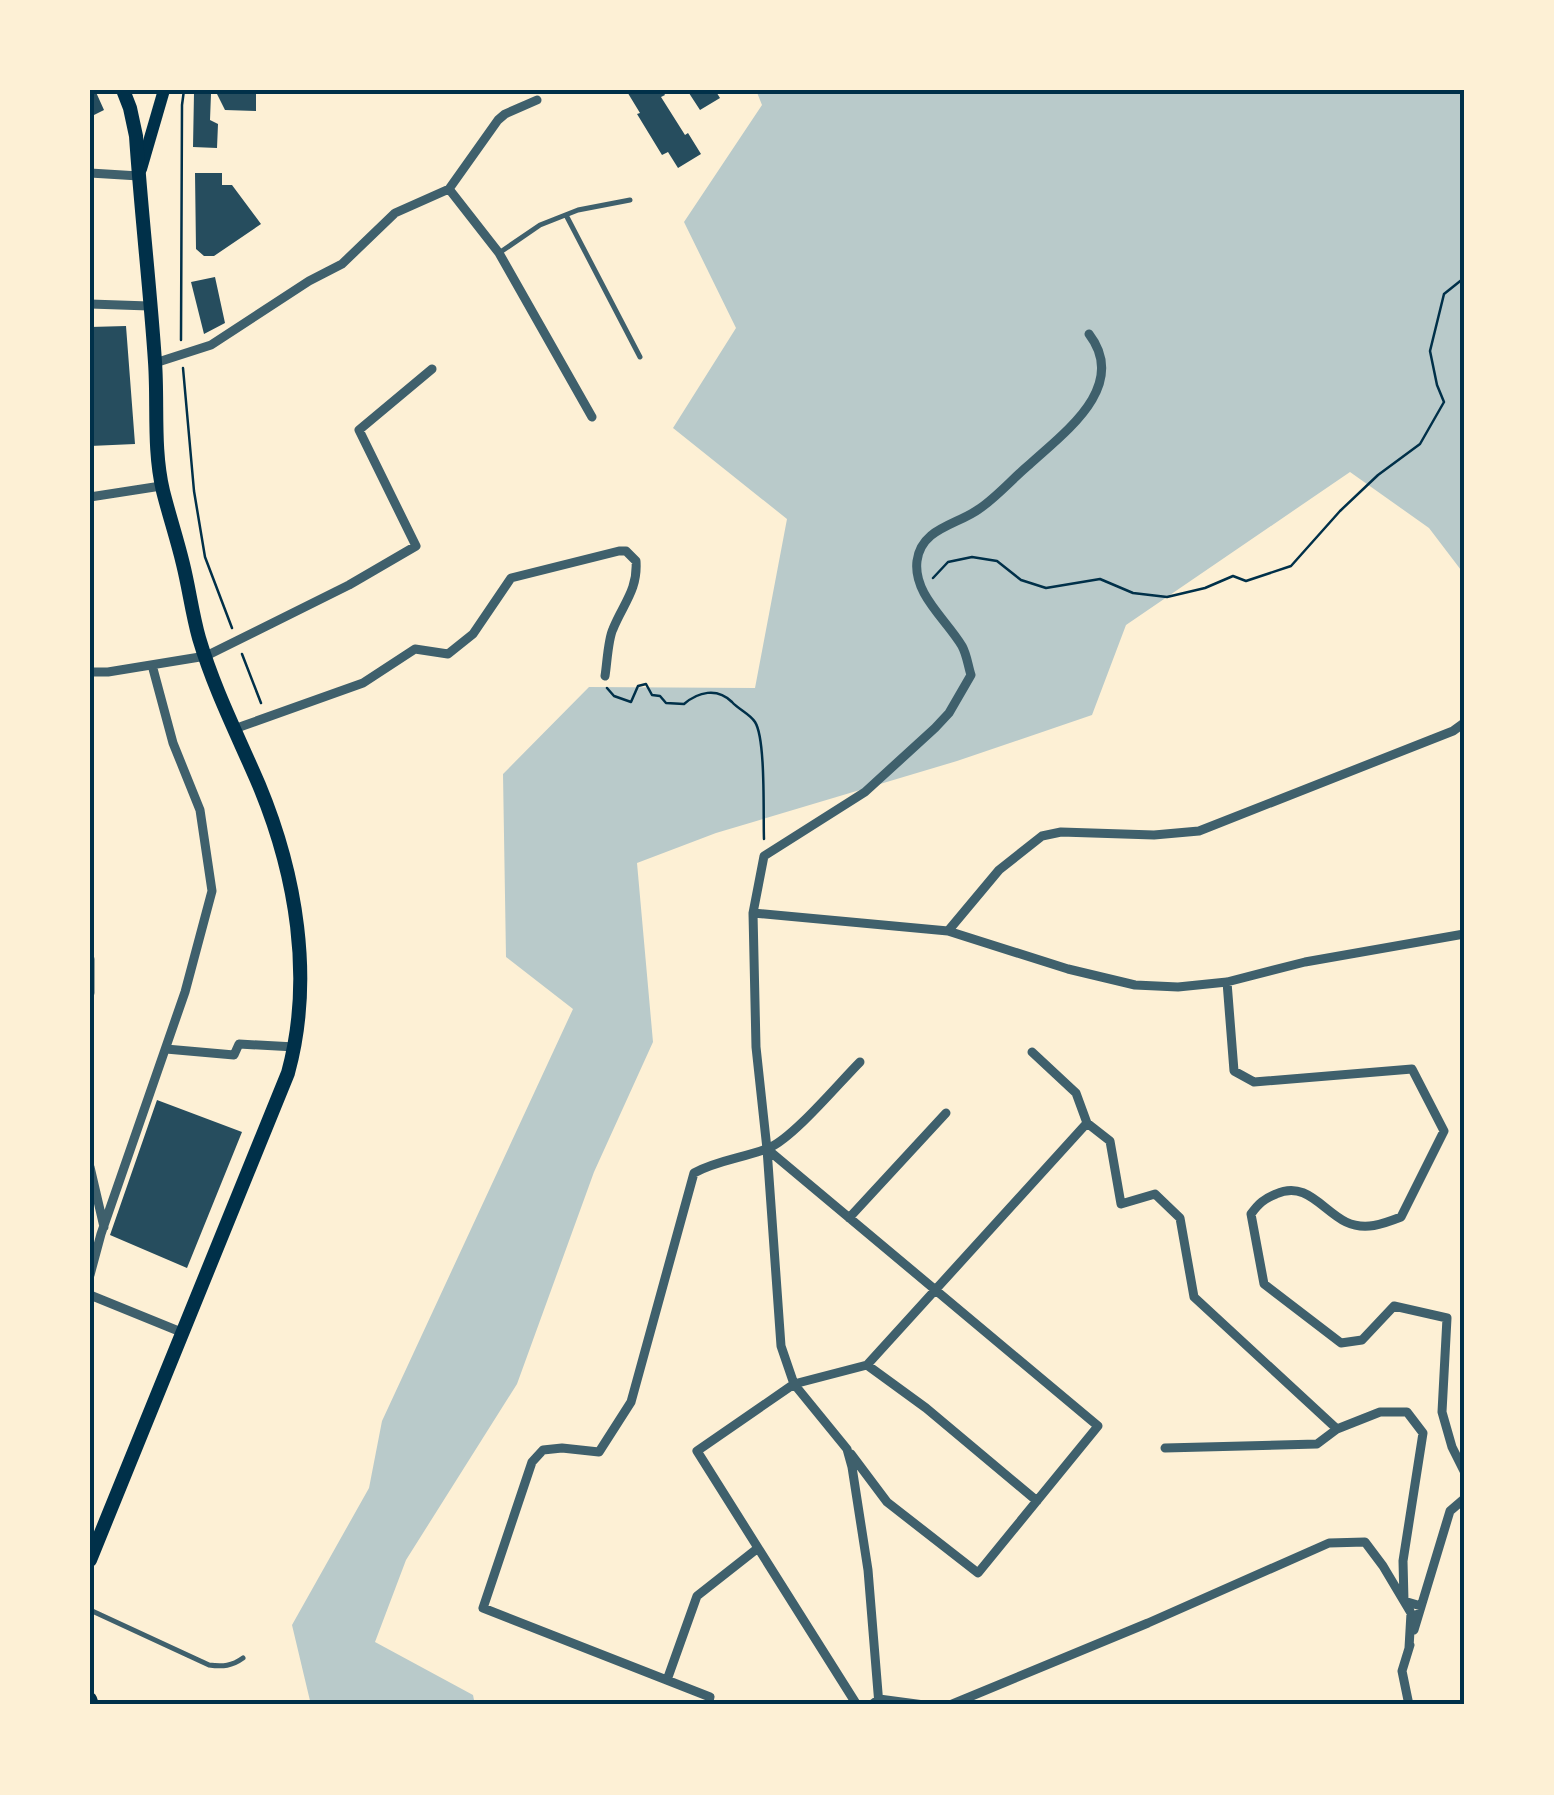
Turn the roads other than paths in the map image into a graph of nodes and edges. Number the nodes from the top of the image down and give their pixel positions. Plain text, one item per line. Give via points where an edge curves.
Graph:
1 (122, 90) edge
2 (164, 90) edge
3 (537, 100) dead end
4 (90, 173) edge
5 (139, 176) junction
6 (449, 189) junction
7 (630, 200) dead end
8 (566, 215) junction
9 (500, 253) junction
10 (90, 304) edge
11 (150, 306) junction
12 (1089, 334) dead end
13 (640, 356) dead end
14 (155, 363) junction
15 (432, 370) dead end
16 (592, 417) dead end
17 (162, 486) junction
18 (90, 497) edge
19 (206, 656) junction
20 (152, 665) junction
21 (90, 672) edge
22 (605, 676) road end
23 (1464, 723) edge
24 (234, 730) junction
25 (752, 913) junction
26 (948, 931) junction
27 (1464, 934) edge
28 (90, 960) edge
29 (1227, 982) junction
30 (90, 994) edge
31 (295, 1047) junction
32 (166, 1049) junction
33 (1032, 1052) dead end
34 (860, 1062) dead end
35 (946, 1113) dead end
36 (1087, 1123) junction
37 (767, 1149) junction
38 (90, 1167) edge
39 (94, 1203) edge
40 (849, 1218) junction
41 (104, 1227) junction
42 (90, 1274) edge
43 (935, 1290) junction
44 (90, 1295) edge
45 (182, 1332) junction
46 (867, 1364) junction
47 (794, 1384) junction
48 (1337, 1429) junction
49 (1164, 1448) dead end
50 (847, 1450) junction
51 (1464, 1471) edge
52 (1464, 1499) edge
53 (1037, 1501) junction
54 (758, 1548) junction
55 (90, 1560) edge
56 (1404, 1601) junction
57 (1422, 1606) junction
58 (90, 1610) edge
59 (1409, 1648) junction
60 (243, 1658) dead end
61 (667, 1680) junction
62 (876, 1703) edge
63 (708, 1705) edge
64 (857, 1705) edge
65 (924, 1705) edge
66 (950, 1705) edge
67 (1408, 1705) edge

1 - 5 main road
2 - 5 main road
3 - 6 street via 498,120
4 - 5 street
5 - 11 main road
6 - 9 street
6 - 14 street via 396,212 342,264 211,345
7 - 8 lane
8 - 9 lane
8 - 13 lane
9 - 16 street
10 - 11 street
11 - 14 main road
12 - 25 street via 1100,348 1098,391 1076,424 978,510 926,539 917,559 919,586 965,650 971,676 949,713 865,792 764,856
14 - 17 main road
15 - 19 street via 359,430 416,546
17 - 18 street
17 - 19 main road
19 - 20 street
19 - 24 main road
20 - 21 street
20 - 32 street via 200,810 212,891
22 - 24 street via 610,633 637,577 636,561 619,551 511,578 474,634 448,654 415,649 364,683
23 - 26 street via 1199,830 1042,836 999,870
24 - 31 main road via 285,859 298,931
25 - 26 street
25 - 37 street
26 - 29 street via 1134,985
27 - 29 street
28 - 30 street
29 - 51 street via 1234,1071 1254,1082 1412,1069 1444,1131 1401,1217 1374,1227 1348,1223 1303,1191 1286,1189 1262,1200 1252,1214 1264,1284 1341,1343 1362,1340 1394,1306 1447,1318 1442,1412
31 - 32 street via 239,1044 234,1055
31 - 45 main road
32 - 41 street
33 - 36 street via 1076,1092
34 - 37 street
35 - 40 street
36 - 43 street
36 - 48 street via 1110,1141 1121,1204 1155,1194 1180,1218 1194,1297
37 - 40 street
37 - 47 street via 781,1346
37 - 61 street via 694,1173 630,1402 599,1452 542,1450 532,1462 483,1608
38 - 39 street
39 - 41 street
40 - 43 street
41 - 42 street
43 - 46 street
43 - 53 street via 1098,1426
44 - 45 street
45 - 55 main road
46 - 47 street
46 - 53 street
47 - 50 street
47 - 54 street via 696,1452
48 - 49 street via 1317,1444
48 - 56 street via 1380,1412 1407,1412 1423,1433 1403,1561
50 - 53 street via 887,1502 978,1572
50 - 62 street via 868,1570
52 - 57 street via 1450,1510
54 - 61 street via 697,1596
54 - 64 street
56 - 57 street
56 - 59 street via 1411,1613
56 - 66 street via 1365,1542 1329,1543
57 - 59 street
58 - 60 lane via 209,1665
59 - 67 street via 1402,1671
61 - 63 street via 710,1697
62 - 65 street

